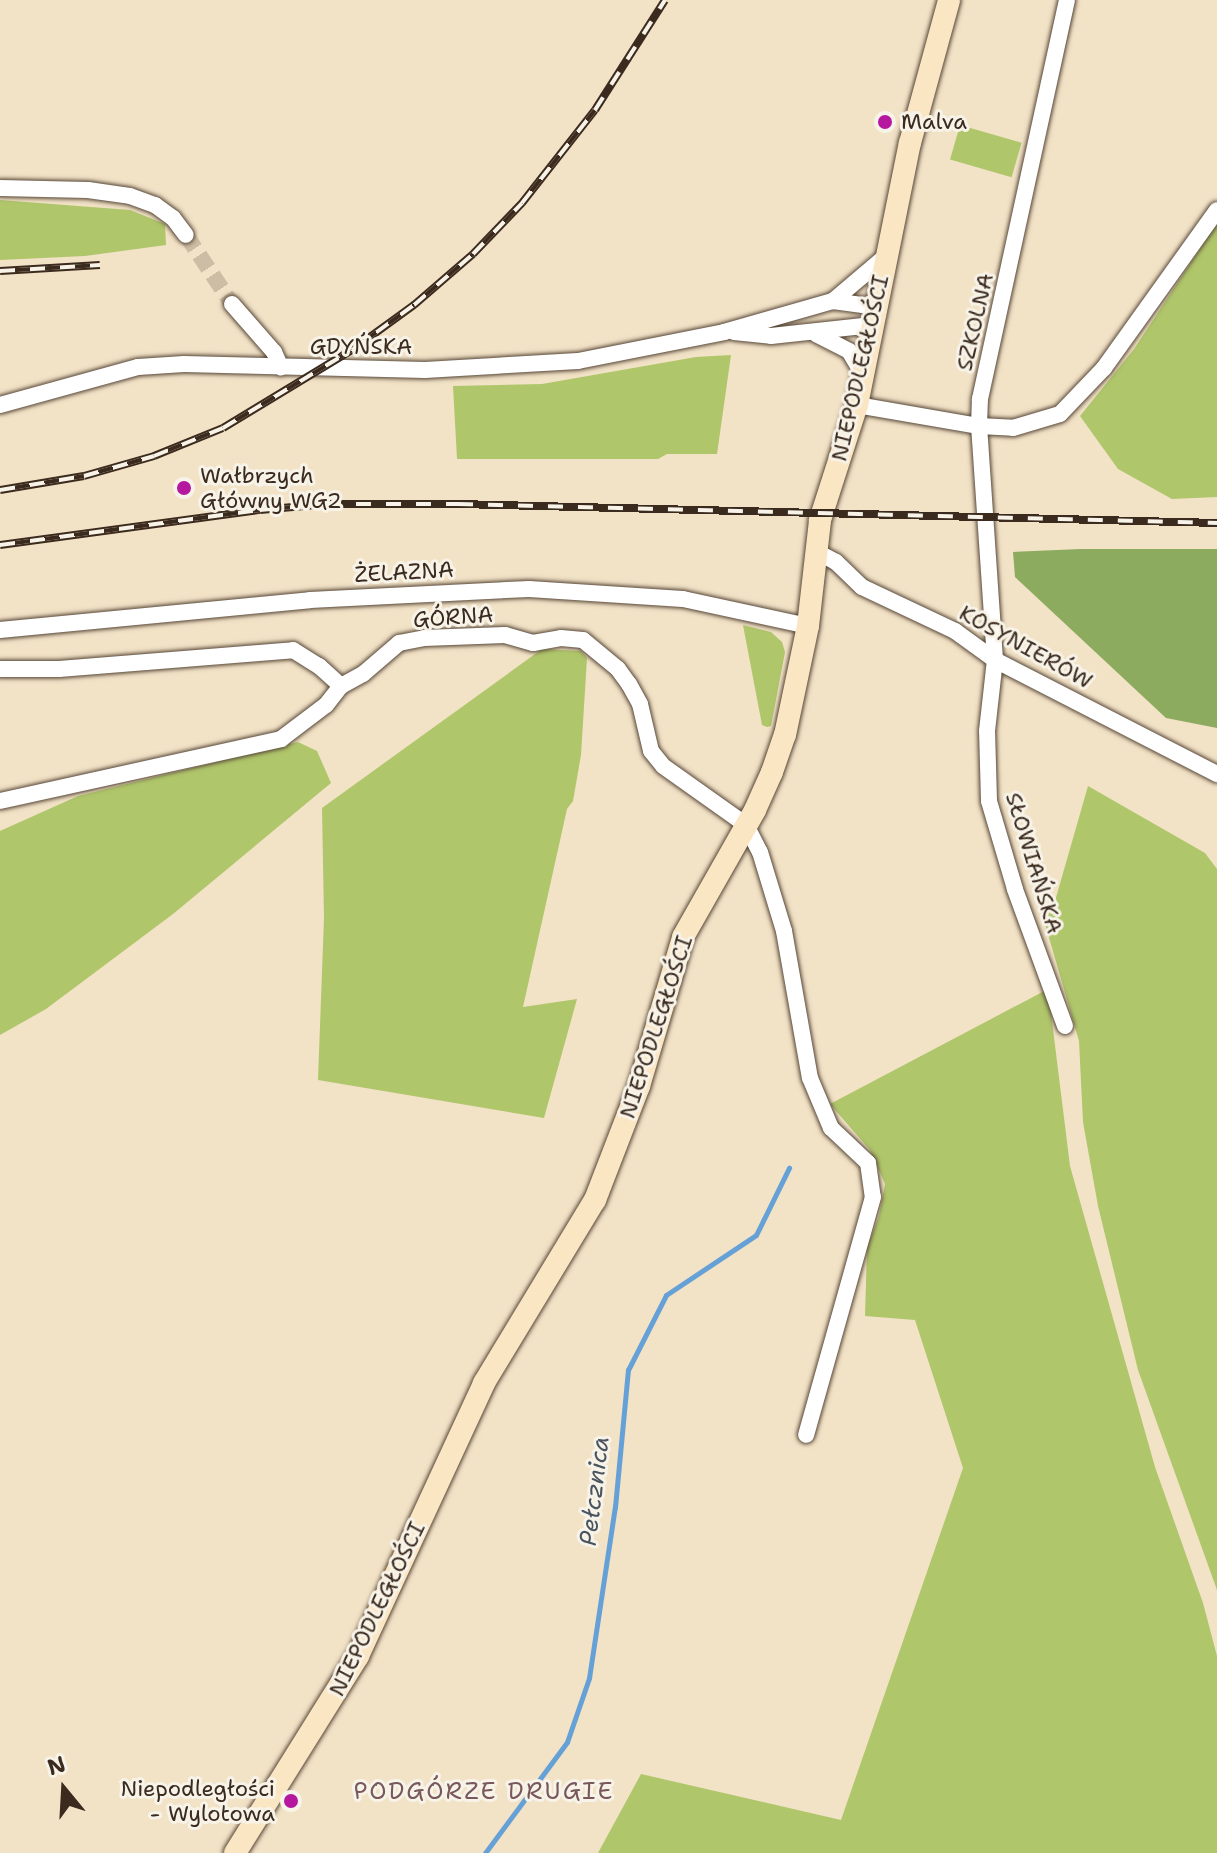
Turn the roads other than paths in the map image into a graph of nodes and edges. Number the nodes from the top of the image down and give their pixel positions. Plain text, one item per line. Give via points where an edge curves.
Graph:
1 (949, 0) edge
2 (1067, 0) edge
3 (0, 188) edge
4 (1217, 210) edge
5 (186, 235) tunnel mouth
6 (887, 255) junction
7 (833, 301) junction
8 (232, 304) tunnel mouth
9 (874, 316) junction
10 (724, 332) junction
11 (815, 333) junction
12 (281, 368) junction
13 (862, 373) junction
14 (0, 405) edge
15 (857, 405) junction
16 (979, 426) junction
17 (819, 553) junction
18 (808, 626) junction
19 (0, 630) edge
20 (995, 660) junction
21 (0, 669) edge
22 (341, 686) junction
23 (1217, 774) edge
24 (0, 801) edge
25 (746, 825) junction
26 (1065, 1026) dead end
27 (806, 1435) dead end
28 (235, 1853) edge

1 - 6 main road, NIEPODLEGŁOŚCI via 910,143
2 - 16 street, SZKOLNA via 980,399
3 - 5 street via 130,196 155,205
4 - 16 street via 1104,368 1060,414 1013,428
6 - 7 street, GDYŃSKA
6 - 9 main road, NIEPODLEGŁOŚCI
7 - 9 street, GDYŃSKA
7 - 10 street, GDYŃSKA
8 - 12 street via 274,352
9 - 11 street, GDYŃSKA
9 - 13 main road, NIEPODLEGŁOŚCI
10 - 11 street, GDYŃSKA
10 - 12 street, GDYŃSKA via 578,361 425,370
11 - 13 street via 849,351
12 - 14 street, GDYŃSKA via 138,367
13 - 15 main road, NIEPODLEGŁOŚCI
15 - 16 street
15 - 17 main road, NIEPODLEGŁOŚCI via 820,520
16 - 20 street, SZKOLNA
17 - 18 main road, NIEPODLEGŁOŚCI
17 - 20 street, KOSYNIERÓW via 862,587 955,631
18 - 19 street, ŻELAZNA via 692,600 529,589 310,600
18 - 25 main road, NIEPODLEGŁOŚCI via 785,735
20 - 23 street, KOSYNIERÓW
20 - 26 street, SŁOWIAŃSKA via 987,731 989,801
21 - 22 street via 293,650
22 - 24 street via 326,705 281,739
22 - 25 street, GÓRNA via 399,643 424,638 505,635 533,643 583,640 629,684 640,704 651,751 663,766
25 - 27 street via 760,852 784,931 810,1078 831,1128 868,1163 873,1197
25 - 28 main road, NIEPODLEGŁOŚCI via 683,937 639,1086 595,1200 484,1383 358,1656

